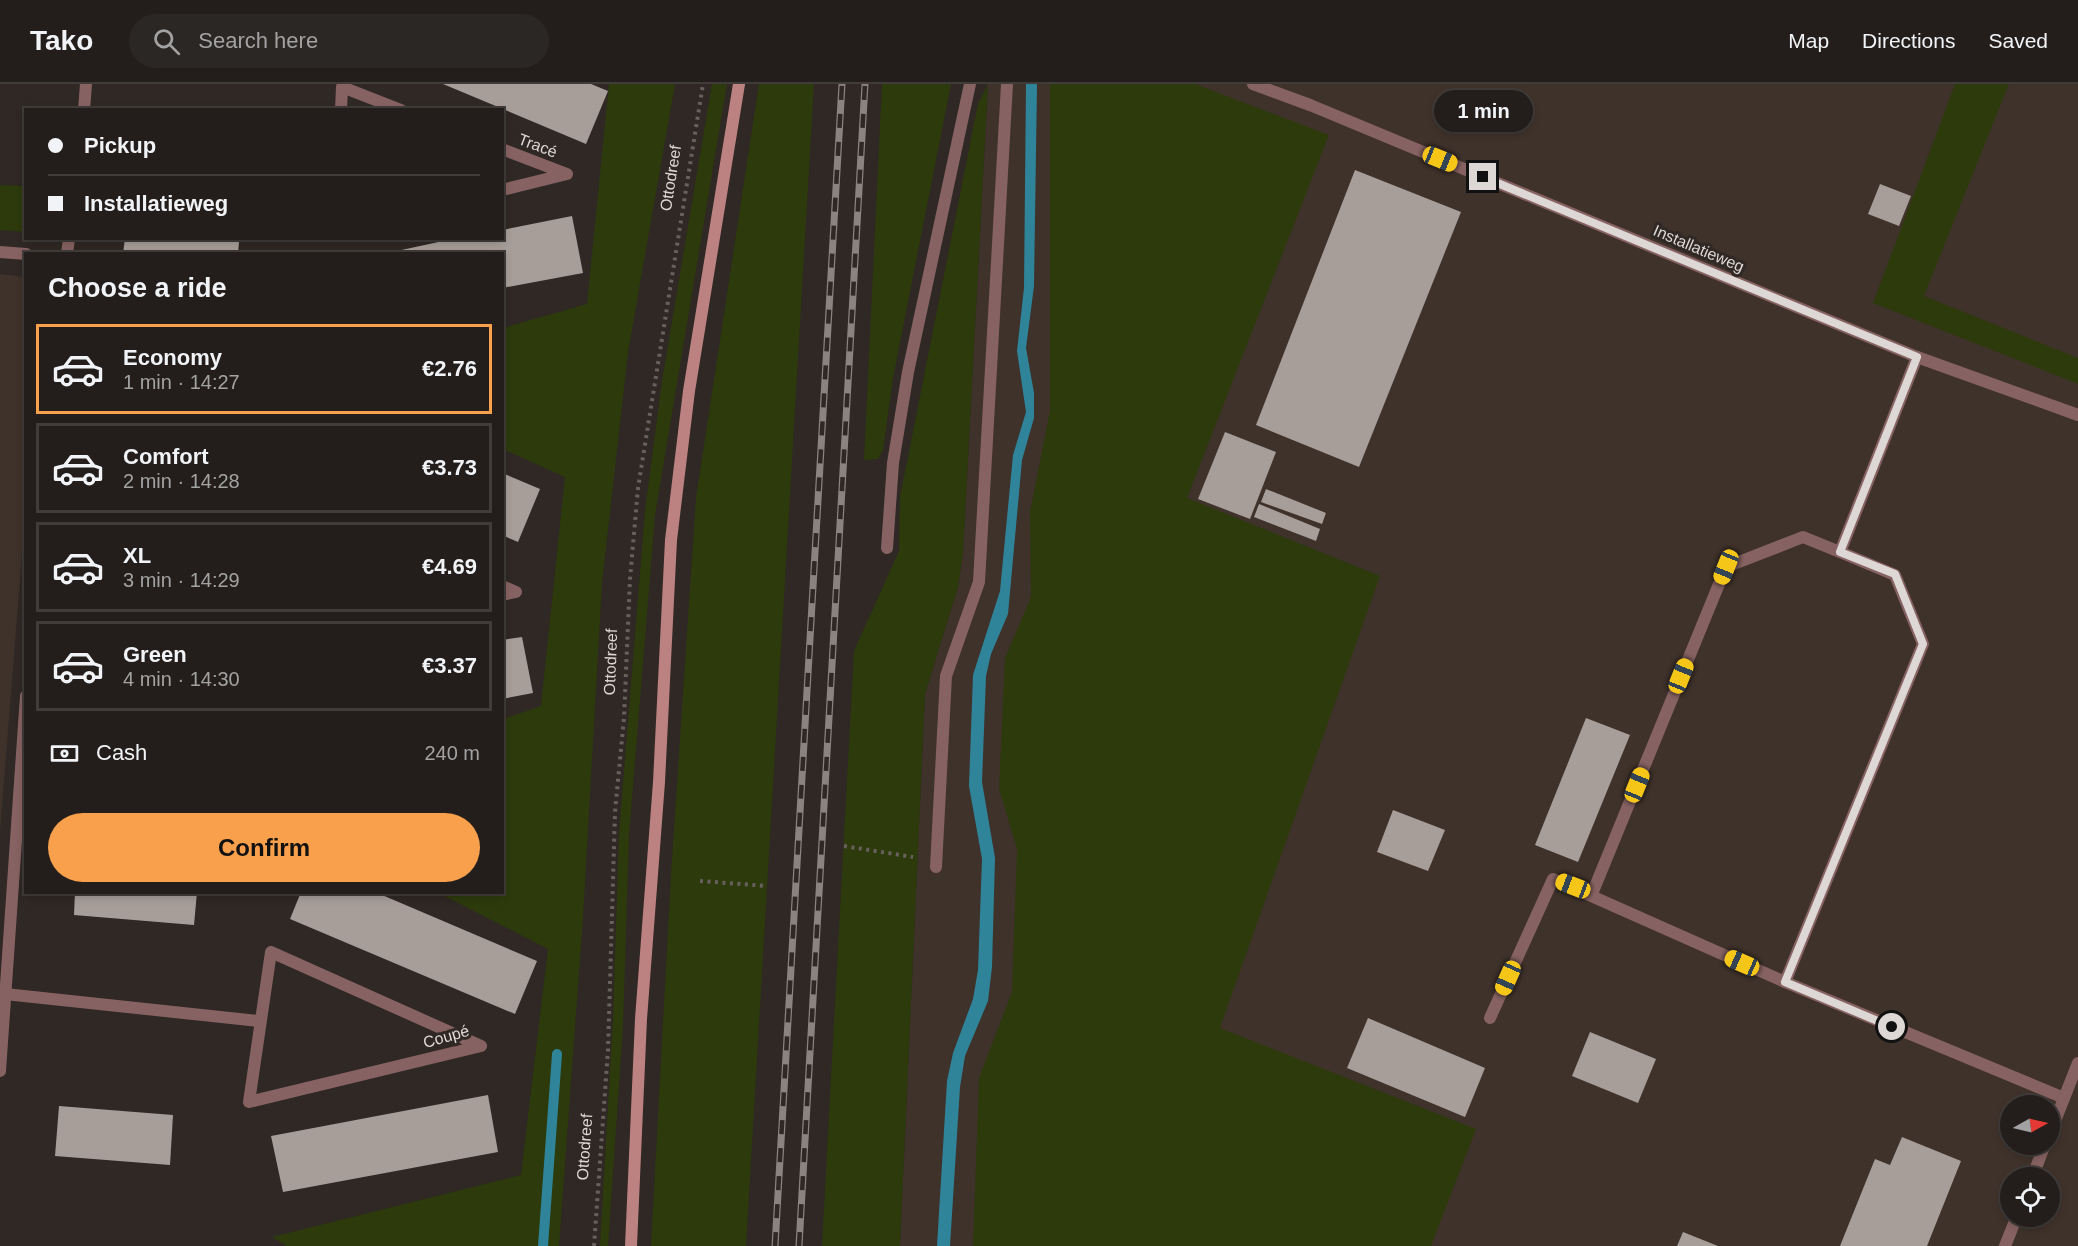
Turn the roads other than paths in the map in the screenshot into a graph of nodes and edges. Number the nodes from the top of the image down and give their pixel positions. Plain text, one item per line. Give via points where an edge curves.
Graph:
1 (86, 84) edge
2 (739, 84) edge
3 (970, 84) edge
4 (1007, 84) edge
5 (1253, 84) edge
6 (84, 108) edge
7 (341, 108) edge
8 (396, 108) edge
9 (504, 150) edge
10 (504, 190) edge
11 (0, 252) edge
12 (24, 254) edge
13 (1917, 357) junction
14 (2078, 415) edge
15 (887, 548) dead end
16 (1840, 552) junction
17 (504, 587) edge
18 (504, 595) edge
19 (24, 724) edge
20 (936, 867) dead end
21 (1592, 894) junction
22 (1785, 982) junction
23 (5, 994) junction
24 (1490, 1018) dead end
25 (259, 1021) junction
26 (2078, 1063) edge
27 (0, 1071) edge
28 (2064, 1098) junction
29 (2060, 1108) edge
30 (2013, 1227) edge
31 (631, 1246) edge
32 (2005, 1246) edge

1 - 6 street
2 - 31 street via 688,391 671,540
3 - 15 street via 909,372 893,462
4 - 20 street via 979,582 946,676
5 - 13 street, Installatieweg
7 - 8 street via 342,87
9 - 10 street, Tracé via 567,174
11 - 12 street
13 - 14 street, Installatieweg
13 - 16 street
16 - 21 street via 1803,537 1726,567
16 - 22 street via 1895,574 1923,644
17 - 18 street via 516,592
19 - 23 street
21 - 22 street
21 - 24 street via 1553,879
22 - 28 street
23 - 25 street
23 - 27 street
25 - 25 street, Coupé via 271,952 481,1046 249,1102
26 - 28 street
28 - 29 street
30 - 32 street

